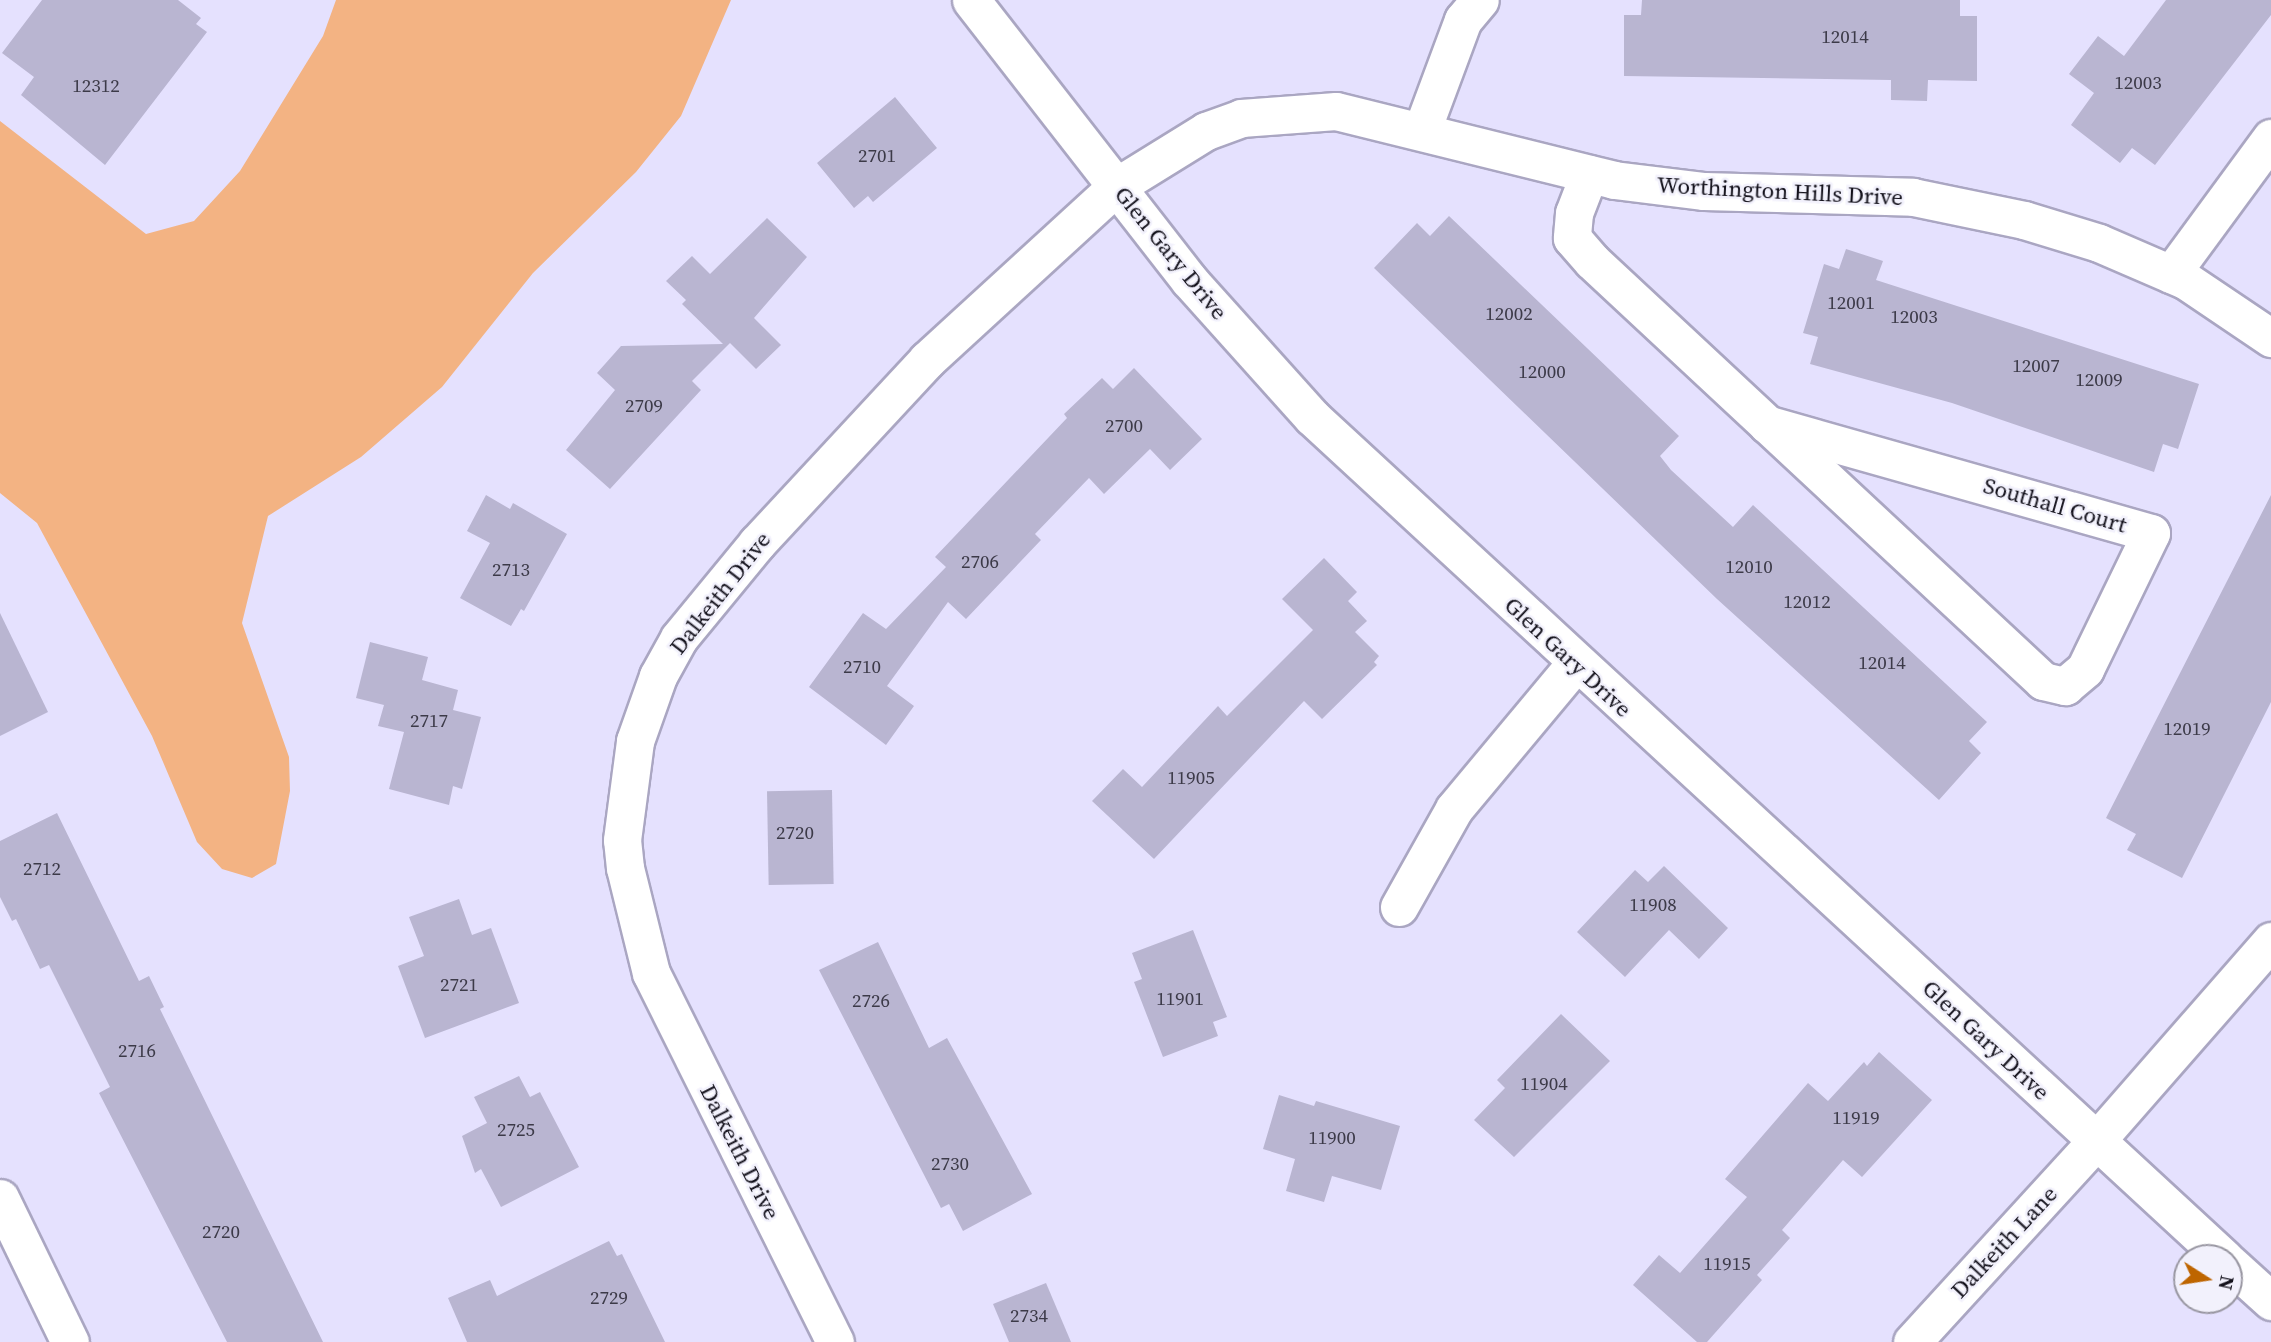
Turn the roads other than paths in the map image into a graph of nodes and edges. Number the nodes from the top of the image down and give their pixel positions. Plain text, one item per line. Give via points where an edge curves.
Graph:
1 (971, 0) edge
2 (1480, 0) edge
3 (1422, 130) junction
4 (2271, 138) edge
5 (1589, 174) junction
6 (1117, 186) junction
7 (2171, 274) junction
8 (2271, 338) edge
9 (1767, 424) junction
10 (1575, 664) junction
11 (1399, 907) dead end
12 (2271, 941) edge
13 (2096, 1141) junction
14 (0, 1198) edge
15 (2209, 1244) edge
16 (2243, 1276) edge
17 (2271, 1301) edge
18 (70, 1342) edge
19 (835, 1342) edge
20 (1912, 1342) edge

1 - 6 street, Glen Gary Drive
2 - 3 street via 1463,20
3 - 5 street, Worthington Hills Drive via 1503,155
3 - 6 street, Worthington Hills Drive via 1336,111 1241,118 1206,131
4 - 7 street
5 - 7 street, Worthington Hills Drive via 1704,191 1913,197 2024,220 2099,243
5 - 9 street, Southall Court via 1574,213 1572,239
6 - 10 street, Glen Gary Drive via 1189,280 1312,417
6 - 19 street, Dalkeith Drive via 927,360 757,543 679,638 658,676 635,741 622,840 651,973
7 - 8 street, Worthington Hills Drive via 2230,307
9 - 9 street, Southall Court via 2043,681 2065,686 2085,669 2151,533
10 - 11 street via 1454,809
10 - 13 street, Glen Gary Drive
12 - 13 street
13 - 15 street, Glen Gary Drive
13 - 20 street, Dalkeith Lane
14 - 18 street
16 - 17 street

